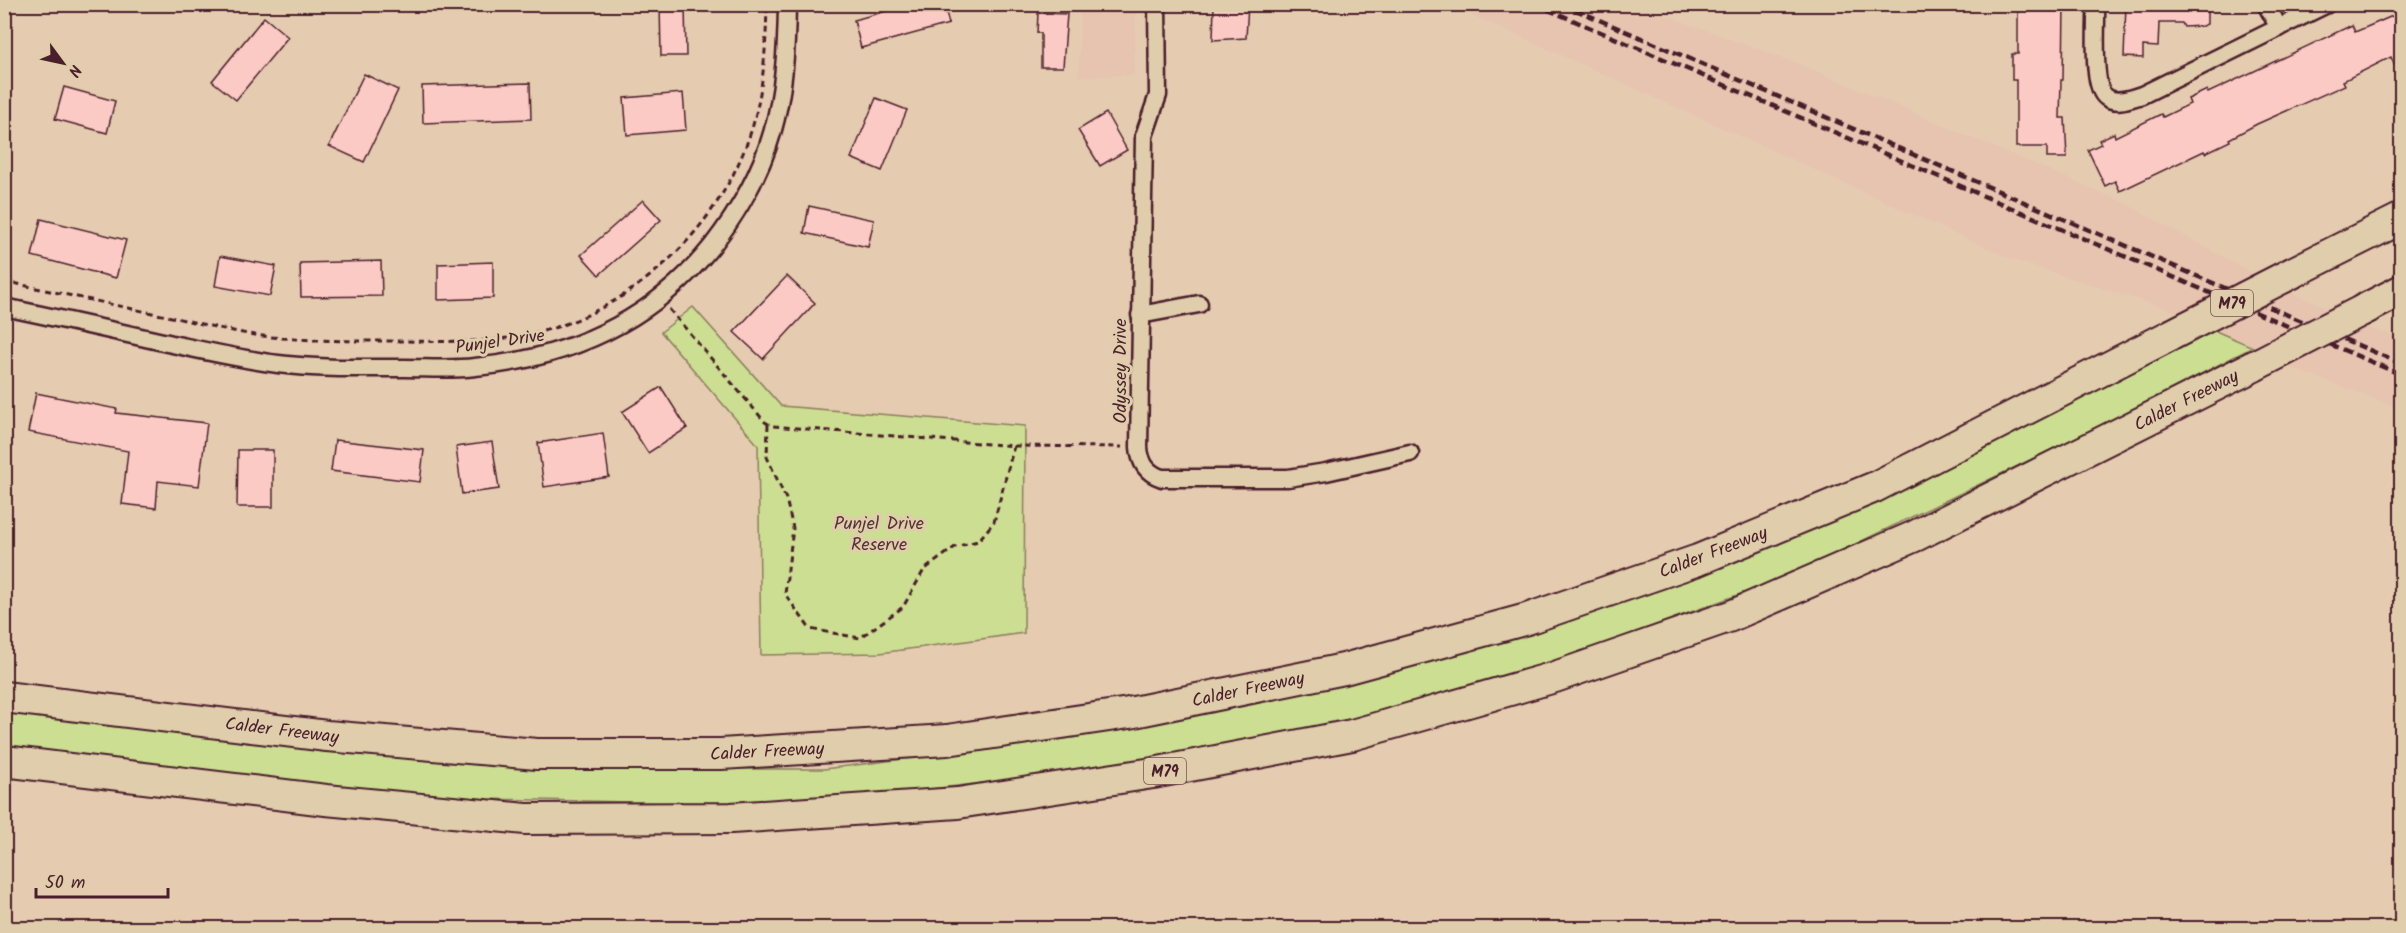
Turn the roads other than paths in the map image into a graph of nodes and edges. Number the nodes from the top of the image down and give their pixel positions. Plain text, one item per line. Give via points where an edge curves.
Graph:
1 (787, 4) edge
2 (1157, 4) edge
3 (2096, 4) edge
4 (2266, 4) edge
5 (2327, 4) edge
6 (2279, 28) junction
7 (2402, 218) edge
8 (2402, 290) edge
9 (1198, 304) dead end
10 (4, 307) edge
11 (1140, 315) junction
12 (1410, 453) dead end
13 (4, 697) edge
14 (4, 761) edge

1 - 10 street, Punjel Drive via 782,99 771,140 759,171 724,230 660,299 618,326 556,352 472,368 344,368 263,362
2 - 11 street, Odyssey Drive via 1158,95 1144,136
3 - 6 street via 2100,92 2108,99 2122,101
4 - 6 street
5 - 6 street
7 - 13 highway, Calder Freeway / M79, bridge via 1875,487 1698,560 1527,619 1344,669 1129,713 948,740 721,754 537,754 327,736
8 - 14 highway, Calder Freeway / M79, bridge via 1915,536 1731,616 1555,677 1352,735 1154,773 958,803 731,818 526,819 326,800
9 - 11 street
11 - 12 street, Odyssey Drive via 1139,447 1144,466 1155,475 1288,478

